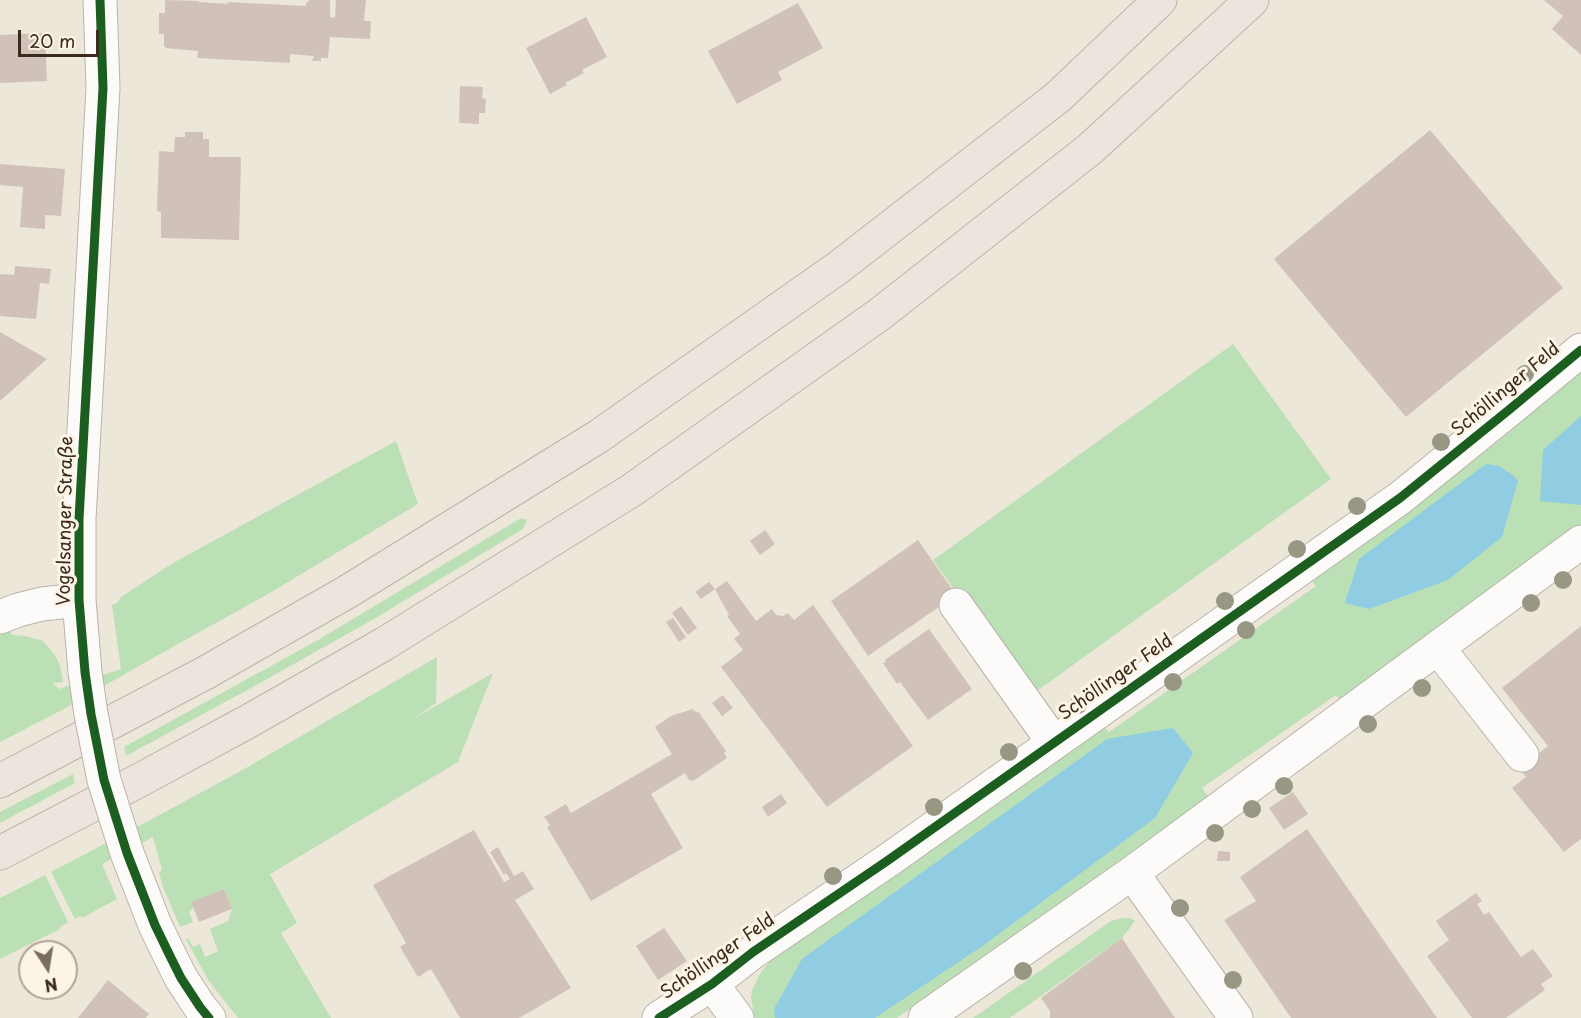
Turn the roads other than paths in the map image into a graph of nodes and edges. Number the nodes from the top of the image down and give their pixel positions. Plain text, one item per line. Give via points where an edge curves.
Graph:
1 (100, 0) edge
2 (1161, 0) edge
3 (1252, 0) edge
4 (1581, 350) edge
5 (1581, 542) edge
6 (79, 600) junction
7 (956, 605) dead end
8 (0, 617) edge
9 (1438, 648) junction
10 (1054, 742) junction
11 (1522, 755) dead end
12 (0, 781) edge
13 (0, 853) edge
14 (1132, 873) junction
15 (712, 984) junction
16 (674, 1013) edge
17 (209, 1018) edge
18 (737, 1018) edge
19 (925, 1018) edge
20 (1236, 1018) edge

1 - 6 street, Vogelsanger Straße via 103,88 79,519
2 - 12 highway via 1058,97 958,175 839,267 599,436 348,592
3 - 13 highway via 1090,149 880,314 632,490 384,644 219,738
4 - 10 street, Schöllinger Feld via 1400,498
5 - 9 street
6 - 8 street via 42,604
6 - 17 street, Vogelsanger Straße, bridge via 85,672 104,780 155,925 186,986
7 - 10 street
9 - 11 street
9 - 14 street
10 - 15 street, Schöllinger Feld
14 - 19 street
14 - 20 street
15 - 16 street, Schöllinger Feld
15 - 18 street, Schöllinger Feld

